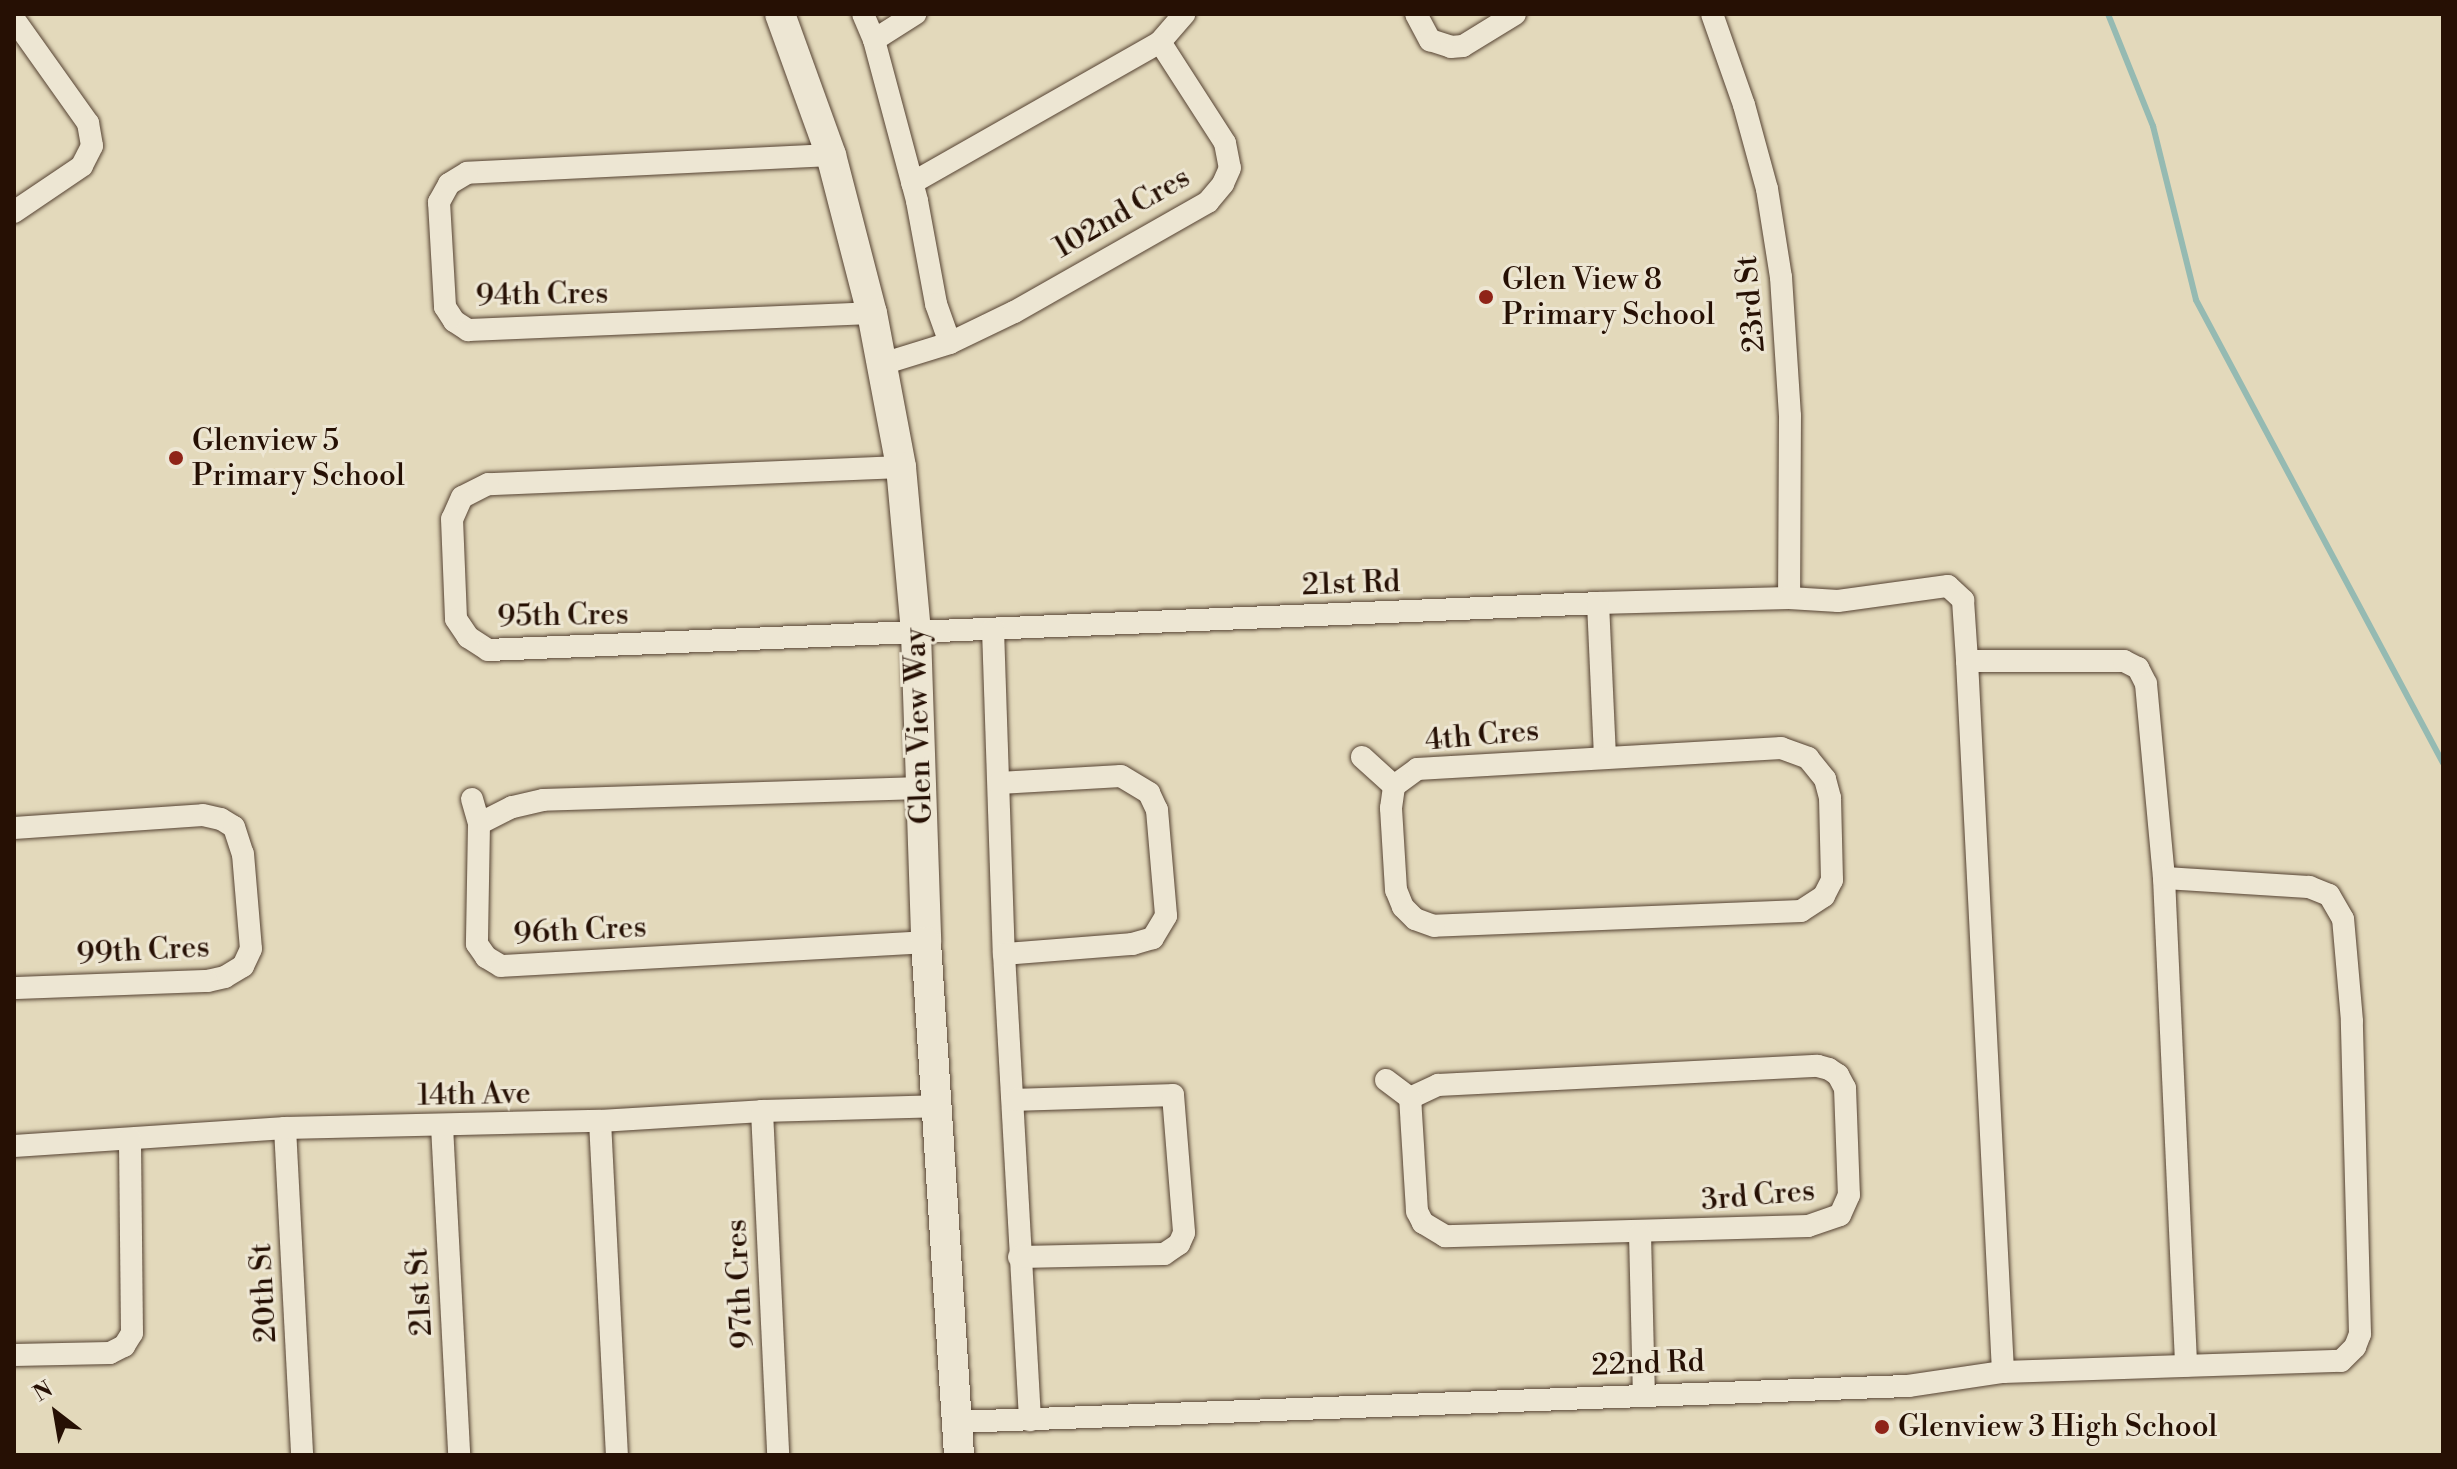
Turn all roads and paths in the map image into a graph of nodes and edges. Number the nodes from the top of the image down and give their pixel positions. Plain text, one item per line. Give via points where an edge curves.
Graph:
1 (780, 14) edge
2 (863, 14) edge
3 (915, 14) edge
4 (1184, 14) edge
5 (1416, 14) edge
6 (1515, 14) edge
7 (1712, 14) edge
8 (14, 19) edge
9 (874, 40) junction
10 (1160, 42) junction
11 (831, 155) junction
12 (912, 183) junction
13 (14, 212) edge
14 (872, 313) junction
15 (950, 343) junction
16 (882, 364) junction
17 (901, 467) junction
18 (1789, 598) junction
19 (1598, 603) junction
20 (993, 629) junction
21 (916, 633) junction
22 (1967, 661) junction
23 (1362, 757) dead end
24 (1605, 757) junction
25 (999, 783) junction
26 (1394, 786) junction
27 (921, 788) junction
28 (472, 799) dead end
29 (479, 824) junction
30 (14, 828) edge
31 (2164, 878) junction
32 (926, 942) junction
33 (1004, 954) junction
34 (14, 988) edge
35 (1386, 1080) dead end
36 (1410, 1098) junction
37 (1014, 1100) junction
38 (936, 1106) junction
39 (762, 1111) junction
40 (600, 1121) junction
41 (442, 1126) junction
42 (285, 1128) junction
43 (130, 1139) junction
44 (14, 1146) edge
45 (1640, 1234) junction
46 (1019, 1257) junction
47 (14, 1355) edge
48 (2186, 1366) junction
49 (2003, 1372) junction
50 (1644, 1394) junction
51 (1030, 1420) junction
52 (957, 1422) junction
53 (302, 1455) edge
54 (459, 1455) edge
55 (617, 1455) edge
56 (778, 1455) edge
57 (959, 1455) edge

1 - 11 street, Glen View Way
2 - 9 street
3 - 9 street
4 - 10 street
5 - 6 street via 1430,40 1451,47 1463,46
7 - 18 street, 23rd St via 1767,189 1781,277 1790,416
8 - 13 street via 88,123 92,146 82,166
9 - 12 street
10 - 12 street
10 - 15 street, 102nd Cres via 1225,143 1230,168 1223,184 1208,202
11 - 14 street, Glen View Way
11 - 14 street, 94th Cres via 467,173 449,184 439,202 445,307 468,330
12 - 15 street via 936,304
14 - 16 street, Glen View Way
15 - 16 street, 102nd Cres
16 - 17 street, Glen View Way
17 - 21 street, Glen View Way
17 - 21 street, 95th Cres via 488,484 462,497 452,519 452,579 456,619 468,637 488,650
18 - 19 street, 21st Rd
18 - 22 street, 21st Rd via 1838,601 1948,586 1963,600
19 - 20 street, 21st Rd
19 - 24 street
20 - 21 street, 21st Rd
20 - 25 street
21 - 27 street, Glen View Way
22 - 31 street via 2124,661 2138,668 2146,684
22 - 49 street
23 - 26 street
24 - 26 street, 4th Cres via 1417,769
24 - 26 street, 4th Cres via 1781,748 1808,758 1825,779 1830,798 1832,880 1824,896 1811,907 1788,914 1434,926 1415,919 1396,890
25 - 33 street
25 - 33 street via 1121,776 1149,793 1157,810 1166,916 1153,938 1132,944
27 - 29 street via 543,800 512,807
27 - 32 street, Glen View Way
28 - 29 street, 96th Cres
29 - 32 street, 96th Cres via 477,944 501,966
30 - 34 street, 99th Cres via 203,815 221,819 234,827 243,854 251,949 243,966 207,981
31 - 48 street
31 - 48 street, 22nd Rd via 2309,887 2329,895 2343,919 2352,1021 2360,1334 2355,1347 2341,1361
32 - 38 street, Glen View Way
33 - 37 street
35 - 36 street
36 - 45 street, 3rd Cres via 1417,1211 1430,1230 1445,1236
36 - 45 street, 3rd Cres via 1438,1085 1818,1066 1838,1075 1845,1088 1849,1195 1840,1215 1808,1226
37 - 46 street
37 - 46 street via 1173,1095 1184,1233 1164,1254
38 - 39 street, 14th Ave
38 - 52 street, Glen View Way
39 - 40 street, 14th Ave
39 - 56 street, 97th Cres
40 - 41 street, 14th Ave
40 - 55 street
41 - 42 street, 14th Ave
41 - 54 street, 21st St
42 - 43 street, 14th Ave
42 - 53 street, 20th St
43 - 44 street, 14th Ave
43 - 47 street via 132,1333 124,1346 110,1353
45 - 50 street
46 - 51 street
48 - 49 street, 22nd Rd
49 - 50 street, 22nd Rd via 1908,1386
50 - 51 street, 22nd Rd
51 - 52 street, 22nd Rd
52 - 57 street, Glen View Way

